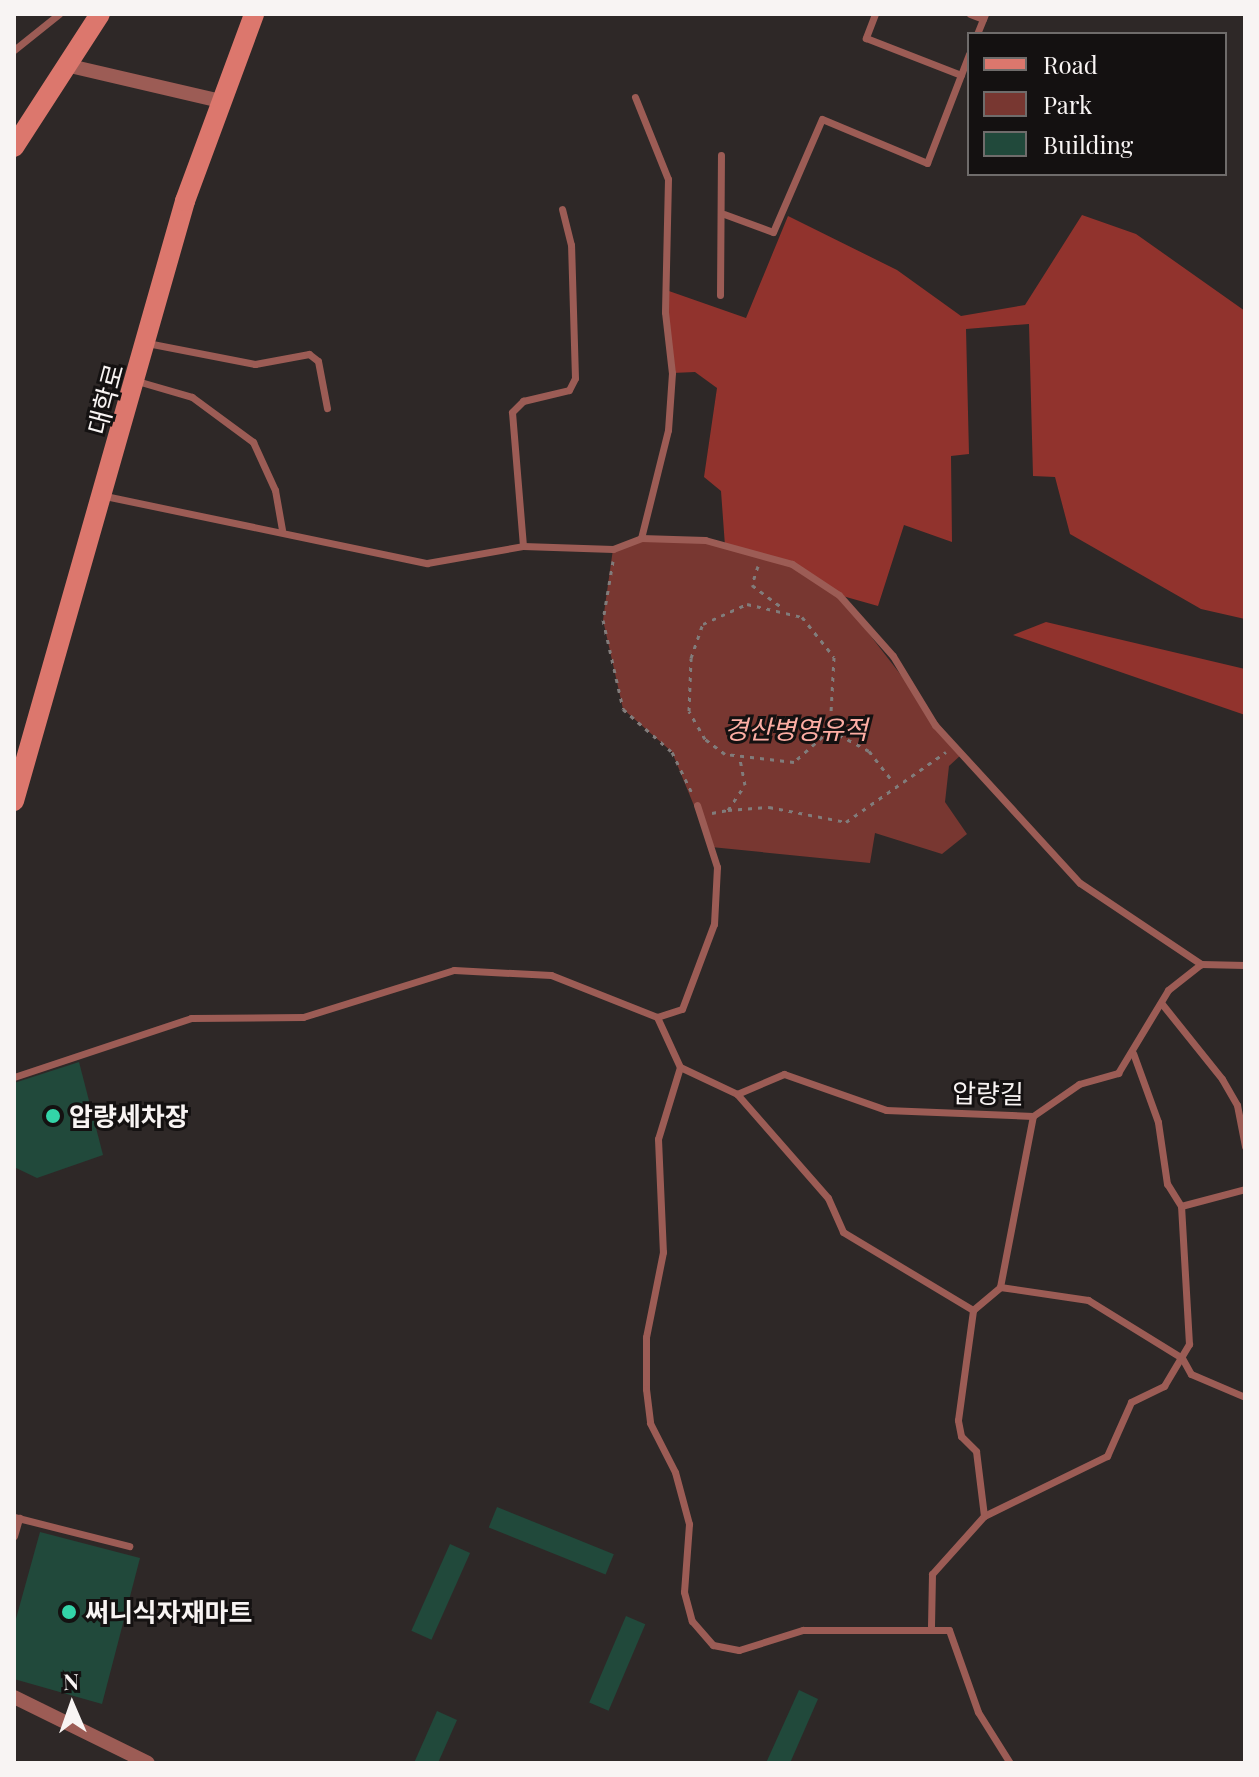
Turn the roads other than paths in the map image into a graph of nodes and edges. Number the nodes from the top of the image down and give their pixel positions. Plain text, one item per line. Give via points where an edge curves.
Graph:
1 (59, 14) edge
2 (100, 14) edge
3 (254, 14) edge
4 (875, 14) edge
5 (970, 14) edge
6 (984, 17) edge
7 (14, 50) edge
8 (967, 59) edge
9 (70, 66) junction
10 (961, 75) junction
11 (635, 97) dead end
12 (220, 101) junction
13 (14, 147) edge
14 (721, 155) dead end
15 (562, 209) dead end
16 (724, 214) junction
17 (720, 295) dead end
18 (147, 343) junction
19 (137, 381) junction
20 (327, 408) dead end
21 (105, 496) junction
22 (282, 529) junction
23 (641, 538) junction
24 (523, 546) junction
25 (22, 745) edge
26 (14, 801) edge
27 (697, 805) road end
28 (1201, 964) junction
29 (1245, 965) edge
30 (1162, 1004) junction
31 (657, 1017) junction
32 (1133, 1053) junction
33 (680, 1067) junction
34 (14, 1077) edge
35 (737, 1094) junction
36 (1242, 1111) edge
37 (1033, 1116) junction
38 (1245, 1146) edge
39 (1245, 1189) edge
40 (1181, 1206) junction
41 (1000, 1287) junction
42 (973, 1310) junction
43 (1182, 1358) junction
44 (1245, 1397) edge
45 (984, 1516) junction
46 (17, 1517) edge
47 (14, 1536) edge
48 (129, 1546) dead end
49 (931, 1626) junction
50 (14, 1697) edge
51 (148, 1763) edge
52 (1010, 1763) edge

1 - 7 lane
2 - 9 main road
3 - 12 main road, 대학로
4 - 10 lane via 866,38
5 - 6 lane
8 - 10 lane
9 - 12 street
9 - 13 main road
10 - 16 lane via 927,163 822,119 773,232
11 - 23 lane via 668,179 665,312 672,373 668,430
12 - 18 main road, 대학로
14 - 16 lane
15 - 24 lane via 571,245 575,378 569,390 523,401 512,412
16 - 17 lane
18 - 19 main road, 대학로
18 - 20 lane via 255,364 309,354 318,361
19 - 21 main road, 대학로
19 - 22 lane via 192,397 253,442 275,490
21 - 22 lane
21 - 25 main road, 대학로
22 - 24 lane via 427,563
23 - 24 lane via 613,549
23 - 28 lane via 705,540 792,564 839,595 956,748 1080,883
25 - 26 main road, 대학로
27 - 31 lane via 717,867 714,924 682,1009
28 - 29 lane
28 - 30 lane, 압량길 via 1168,990
30 - 32 lane, 압량길
30 - 36 lane via 1193,1037
31 - 33 lane
31 - 34 lane via 551,975 454,970 303,1017 191,1018
32 - 37 lane, 압량길 via 1118,1073 1079,1084
32 - 40 lane via 1158,1122 1167,1184
33 - 35 lane
33 - 49 lane via 658,1139 663,1252 646,1337 646,1389 650,1423 675,1472 689,1524 684,1592 692,1621 713,1645 739,1650 803,1630
35 - 37 lane, 압량길 via 784,1074 886,1110
35 - 42 lane via 828,1198 843,1232
36 - 38 lane
37 - 41 lane
39 - 40 lane
40 - 43 lane via 1190,1291
41 - 42 lane
41 - 43 lane via 1056,1289 1088,1300
42 - 45 lane via 958,1420 961,1436 976,1451
43 - 44 lane via 1191,1374
43 - 45 lane via 1164,1386 1131,1402 1107,1456
45 - 49 lane via 932,1574
46 - 47 lane
46 - 48 lane
49 - 52 lane via 949,1630 959,1645 978,1712
50 - 51 street

